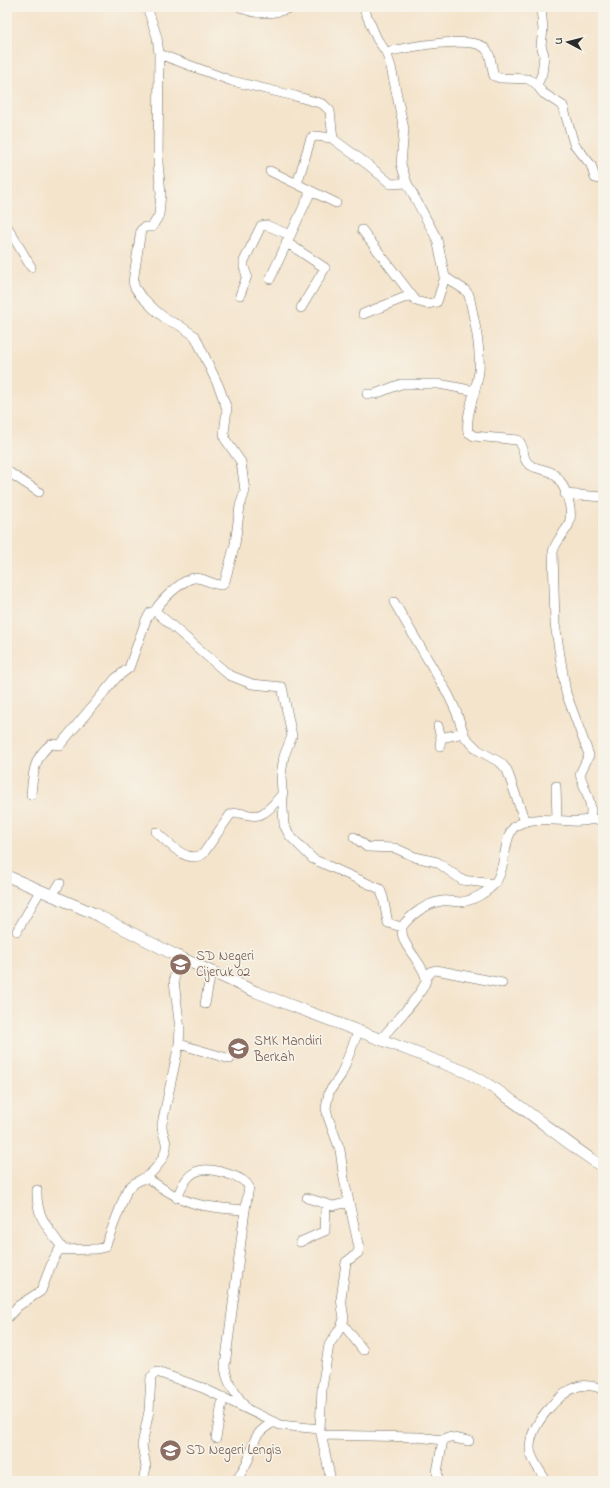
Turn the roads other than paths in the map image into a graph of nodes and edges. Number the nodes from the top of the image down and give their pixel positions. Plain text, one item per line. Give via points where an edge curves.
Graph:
1 (147, 7) edge
2 (240, 7) edge
3 (292, 7) edge
4 (363, 7) edge
5 (541, 7) edge
6 (386, 52) junction
7 (159, 54) junction
8 (536, 85) junction
9 (332, 138) junction
10 (270, 171) dead end
11 (603, 180) edge
12 (407, 183) junction
13 (297, 184) junction
14 (311, 191) junction
15 (336, 203) dead end
16 (7, 226) edge
17 (362, 230) dead end
18 (288, 238) junction
19 (31, 267) dead end
20 (446, 277) junction
21 (270, 279) dead end
22 (240, 295) dead end
23 (411, 295) junction
24 (301, 308) dead end
25 (363, 314) dead end
26 (475, 391) junction
27 (367, 394) dead end
28 (7, 471) edge
29 (39, 492) dead end
30 (565, 494) junction
31 (603, 497) edge
32 (394, 602) dead end
33 (155, 611) junction
34 (438, 726) dead end
35 (463, 733) junction
36 (556, 786) dead end
37 (283, 793) junction
38 (31, 796) dead end
39 (557, 819) junction
40 (603, 819) edge
41 (589, 820) junction
42 (525, 822) junction
43 (156, 832) dead end
44 (354, 837) dead end
45 (7, 876) edge
46 (59, 882) dead end
47 (494, 884) junction
48 (40, 891) junction
49 (52, 896) junction
50 (402, 927) junction
51 (17, 931) dead end
52 (177, 956) junction
53 (211, 972) junction
54 (426, 978) junction
55 (502, 983) dead end
56 (205, 1004) dead end
57 (358, 1032) junction
58 (380, 1040) junction
59 (179, 1044) junction
60 (230, 1059) dead end
61 (603, 1167) edge
62 (146, 1177) junction
63 (37, 1190) dead end
64 (177, 1198) junction
65 (307, 1198) dead end
66 (345, 1203) junction
67 (326, 1204) junction
68 (244, 1210) junction
69 (300, 1242) dead end
70 (63, 1249) junction
71 (7, 1318) edge
72 (343, 1324) junction
73 (363, 1350) dead end
74 (603, 1392) edge
75 (223, 1397) junction
76 (247, 1410) junction
77 (274, 1422) junction
78 (321, 1432) junction
79 (216, 1438) dead end
80 (443, 1440) junction
81 (469, 1441) dead end
82 (143, 1481) edge
83 (237, 1481) edge
84 (331, 1481) edge
85 (439, 1481) edge
86 (546, 1481) edge

1 - 7 street via 157,37
2 - 3 street via 262,14
4 - 6 street via 375,36
5 - 8 street via 541,46 544,55 542,74
6 - 8 street via 418,45 477,44 487,50 494,76 525,78
6 - 12 street via 392,67 403,122 401,164
7 - 9 street via 232,81 323,104 330,111
7 - 33 street via 157,132 160,207 159,215 152,227 141,230 133,282 140,295 154,309 167,320 188,331 199,342 227,409 225,439 241,462 245,491 225,581 217,585 191,578 162,601
8 - 11 street via 542,93 562,106 574,144 591,165 595,178
9 - 12 street via 391,184
9 - 13 street via 311,138
10 - 13 street
12 - 20 street via 437,239
13 - 14 street
14 - 15 street
14 - 18 street
16 - 19 street
17 - 23 street
18 - 21 street
18 - 22 street via 266,225 261,226 244,261 247,276
18 - 24 street via 324,268
20 - 23 street via 437,302 427,304 416,301
20 - 26 street via 469,295 479,350 479,371
23 - 25 street
26 - 27 street via 439,384 401,384
26 - 30 street via 468,432 474,436 518,440 524,448 526,461 558,478
28 - 29 street
30 - 31 street
30 - 41 street via 570,517 568,526 553,552 553,610 567,697 589,755 580,774 592,812
32 - 35 street via 448,694
33 - 37 street via 229,675 252,684 282,687 292,736 282,764
33 - 38 street via 150,612 146,620 128,670 116,678 60,745 51,744 34,764
34 - 35 street via 440,742
35 - 42 street via 478,750 505,766
36 - 39 street
37 - 43 street via 259,815 233,813 199,857 187,856
37 - 50 street via 284,825 290,836 313,859 380,889 388,923
39 - 41 street via 575,822
39 - 42 street
40 - 41 street
42 - 47 street via 512,828 508,835 502,867
44 - 47 street via 368,847 395,848 415,857 437,862 462,880
45 - 48 main road
46 - 49 street
47 - 50 street via 467,901 440,901 432,904 409,918
48 - 49 main road
48 - 51 street
49 - 52 main road via 100,916
50 - 54 street via 405,944 418,961
52 - 53 main road
52 - 59 street via 174,981 180,1029
53 - 56 street
53 - 57 main road
54 - 55 street via 436,970
54 - 58 street via 422,992
57 - 58 main road
57 - 66 street via 341,1075 329,1092 326,1108 340,1150
58 - 61 main road via 451,1066 493,1087
59 - 60 street
59 - 62 street via 161,1128 167,1148
62 - 64 street
62 - 70 street via 133,1183 127,1190 105,1247 88,1250
63 - 70 street via 36,1205 39,1214
64 - 68 street via 207,1208
64 - 68 street via 181,1186 194,1173 204,1168 237,1177 248,1184
65 - 67 street
66 - 67 street
66 - 72 street via 359,1251 345,1264 341,1291
67 - 69 street via 324,1231
68 - 76 street via 225,1366 230,1384
70 - 71 street via 59,1250 53,1260 41,1291 18,1306
72 - 73 street
72 - 78 street via 331,1341 326,1357
74 - 86 street via 596,1386 580,1386 565,1393 536,1424 530,1449
75 - 76 street
75 - 79 street
75 - 82 street via 159,1372 153,1374 150,1411 142,1445 146,1467
76 - 77 street
77 - 78 street
77 - 83 street via 254,1438 248,1459
78 - 80 street
78 - 84 street
80 - 81 street via 448,1436
80 - 85 street via 437,1472

